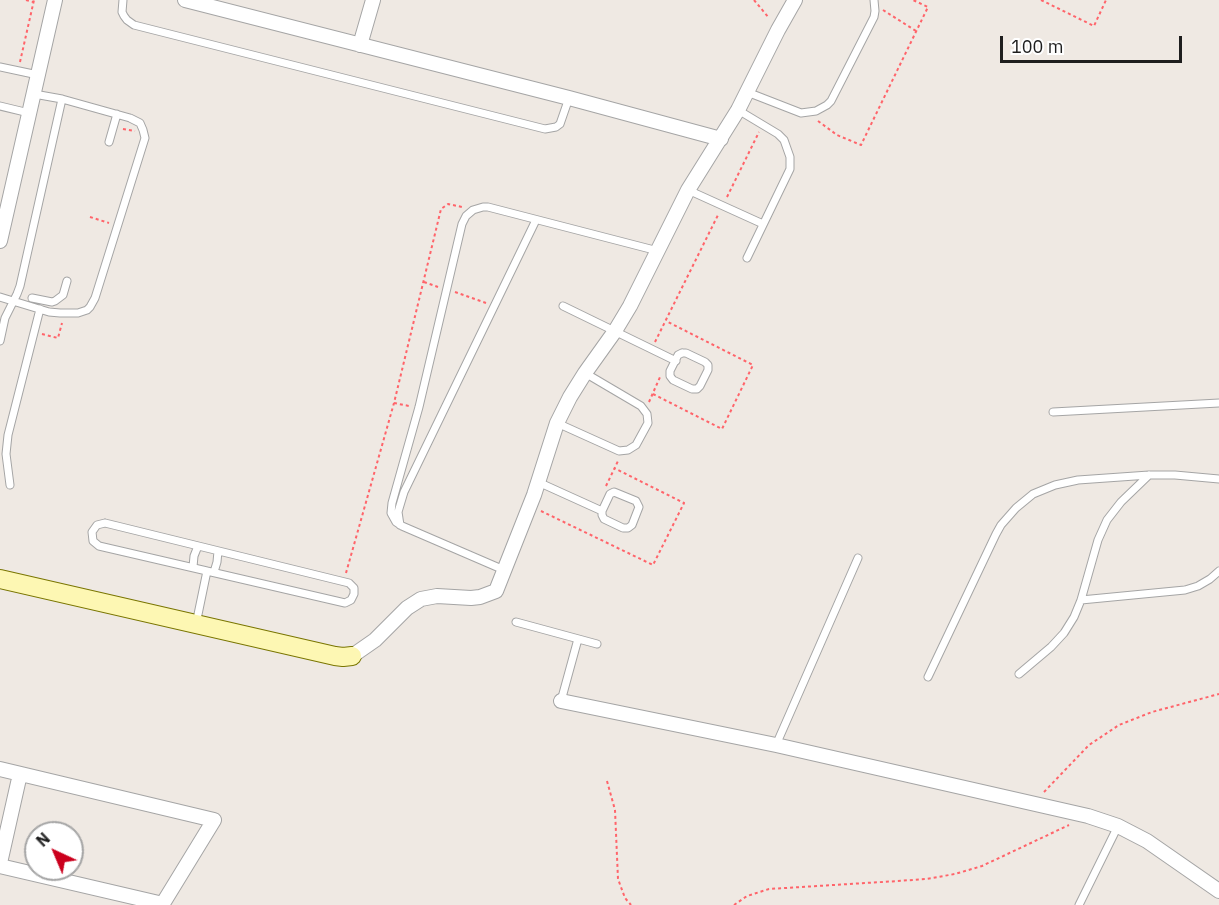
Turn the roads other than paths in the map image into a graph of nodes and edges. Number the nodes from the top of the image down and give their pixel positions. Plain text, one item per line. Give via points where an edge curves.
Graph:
1 (55, 0) edge
2 (123, 0) edge
3 (185, 0) edge
4 (373, 0) edge
5 (795, 0) edge
6 (874, 2) edge
7 (222, 4) edge
8 (360, 45) junction
9 (0, 68) edge
10 (38, 75) junction
11 (747, 92) junction
12 (34, 94) junction
13 (569, 98) junction
14 (62, 99) junction
15 (0, 106) edge
16 (738, 110) junction
17 (29, 113) junction
18 (117, 114) junction
19 (721, 139) junction
20 (109, 142) dead end
21 (688, 190) junction
22 (2, 218) edge
23 (536, 220) junction
24 (763, 224) junction
25 (0, 241) edge
26 (658, 251) junction
27 (747, 258) dead end
28 (66, 281) dead end
29 (0, 297) edge
30 (32, 298) dead end
31 (14, 301) junction
32 (563, 306) dead end
33 (40, 309) junction
34 (615, 332) junction
35 (0, 341) edge
36 (676, 361) junction
37 (585, 373) junction
38 (1219, 403) edge
39 (1053, 412) dead end
40 (557, 423) junction
41 (1149, 475) junction
42 (1219, 479) edge
43 (538, 482) junction
44 (10, 485) dead end
45 (598, 509) junction
46 (400, 525) junction
47 (198, 546) junction
48 (218, 551) junction
49 (858, 558) dead end
50 (193, 567) junction
51 (504, 570) junction
52 (1219, 571) edge
53 (211, 572) junction
54 (0, 579) edge
55 (1082, 600) junction
56 (516, 622) dead end
57 (196, 624) junction
58 (578, 639) junction
59 (597, 644) dead end
60 (352, 656) joint
61 (1019, 674) dead end
62 (928, 676) dead end
63 (561, 701) joint
64 (776, 745) junction
65 (0, 769) edge
66 (20, 774) junction
67 (1118, 826) junction
68 (0, 865) edge
69 (1219, 891) edge
70 (163, 904) edge
71 (1079, 905) edge

1 - 10 street
2 - 13 lane via 122,12 134,25 540,128 560,124
3 - 7 street
4 - 8 street
5 - 11 street
6 - 11 lane via 873,17 831,100 822,109 801,113
7 - 8 street
8 - 13 street
9 - 10 lane
10 - 12 street
11 - 16 street
12 - 14 lane
12 - 17 street
13 - 19 street
14 - 18 lane
14 - 31 lane
15 - 17 lane
16 - 19 street
16 - 24 lane via 778,134 790,157 790,169
17 - 22 street
18 - 20 lane
18 - 33 lane via 140,123 145,138 95,298 87,310 78,313
19 - 21 street
21 - 24 lane
21 - 26 street
22 - 25 street
23 - 26 lane
23 - 46 lane via 404,492 399,505
23 - 46 lane via 488,207 473,210 462,224 391,508
24 - 27 lane
26 - 34 street
28 - 30 lane via 63,295 56,302
29 - 31 lane
31 - 33 lane
31 - 35 lane
32 - 34 lane
33 - 44 lane via 6,448
34 - 36 lane
34 - 37 street
36 - 36 lane via 671,378 697,389 708,370 706,363 686,353 680,353
37 - 40 street
37 - 40 lane via 641,406 647,414 648,423 636,445 619,450
38 - 39 lane
40 - 43 street
41 - 42 lane
41 - 55 lane via 1107,520
41 - 62 lane via 1066,482 1033,494 1016,508 996,534
43 - 45 lane
43 - 51 street
45 - 45 lane via 604,519 626,528 632,525 639,507 636,501 614,492
46 - 51 lane
47 - 48 lane
47 - 50 lane
47 - 50 lane via 105,523 92,532 93,541 99,546
48 - 53 lane
48 - 53 lane via 343,582 355,591 345,603
49 - 64 lane
50 - 53 lane
51 - 60 street via 496,591 480,597 421,599
52 - 55 lane via 1185,590
53 - 57 lane
54 - 57 street
55 - 61 lane via 1064,633
56 - 58 lane
57 - 60 street via 335,656
58 - 59 lane
58 - 63 lane
63 - 64 street
64 - 67 street via 1034,803
65 - 66 street
66 - 68 street
66 - 70 street via 214,820
67 - 69 street via 1154,845
67 - 71 lane
68 - 70 street

